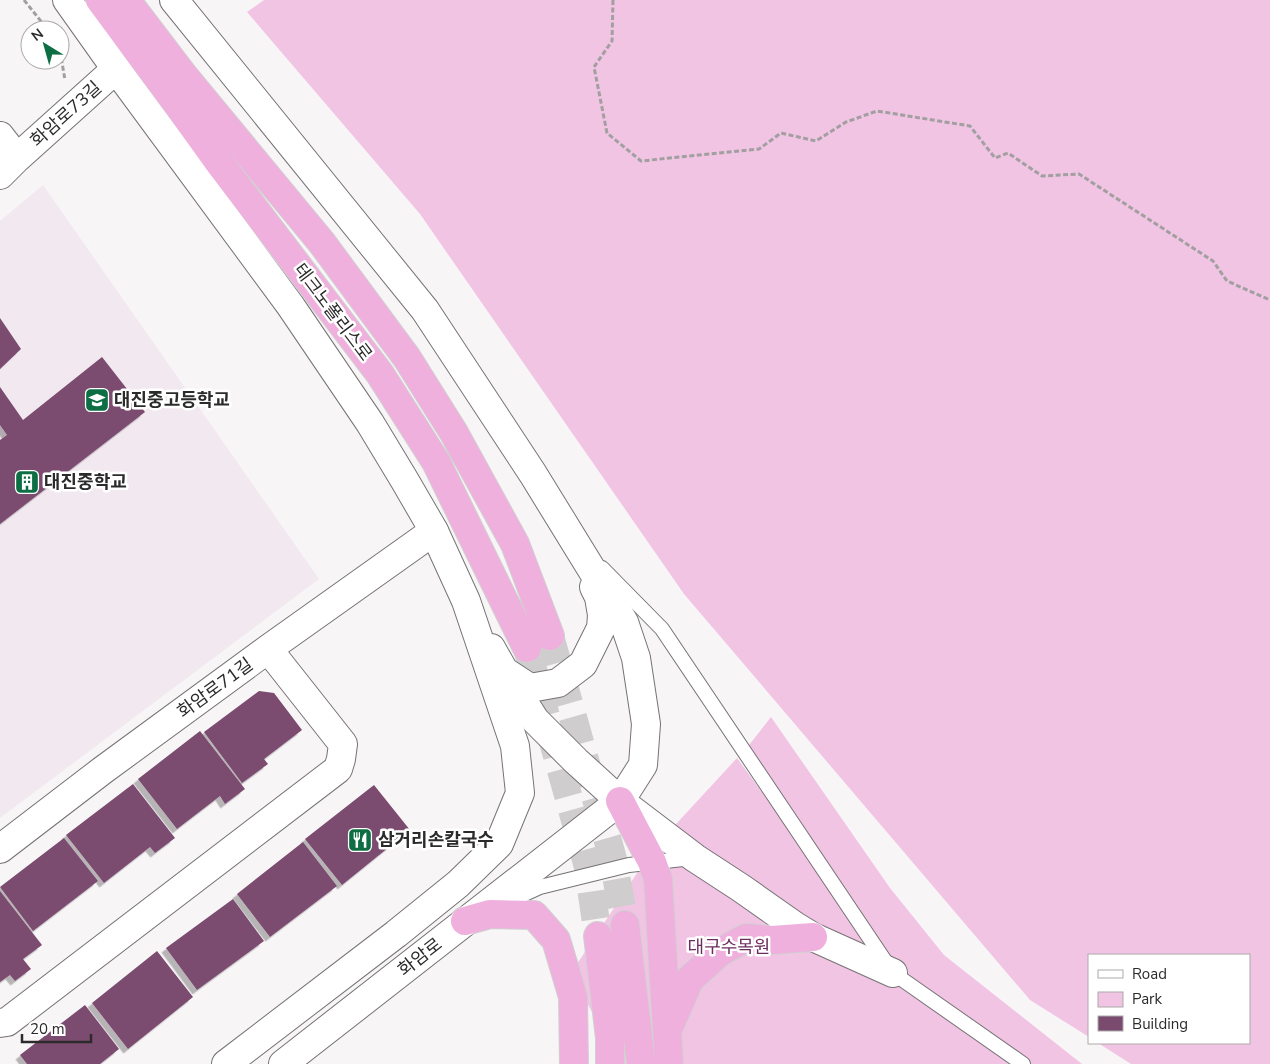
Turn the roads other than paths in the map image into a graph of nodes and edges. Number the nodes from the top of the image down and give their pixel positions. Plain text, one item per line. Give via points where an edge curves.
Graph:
1 (68, 0) edge
2 (100, 0) edge
3 (126, 0) edge
4 (181, 2) edge
5 (116, 69) junction
6 (0, 136) edge
7 (8, 166) edge
8 (434, 531) junction
9 (573, 538) junction
10 (466, 600) junction
11 (268, 649) junction
12 (504, 672) junction
13 (620, 801) junction
14 (0, 849) edge
15 (695, 858) junction
16 (652, 862) junction
17 (466, 921) junction
18 (625, 925) tunnel mouth
19 (598, 936) tunnel mouth
20 (813, 938) junction
21 (892, 972) junction
22 (0, 1023) edge
23 (667, 1030) junction
24 (226, 1064) edge
25 (283, 1064) edge
26 (574, 1064) edge
27 (610, 1064) edge
28 (641, 1064) edge
29 (669, 1064) edge
30 (1023, 1064) edge

1 - 5 main road
2 - 3 highway, 테크노폴리스로 via 380,374 436,462 539,642 515,544 454,433 407,358 322,243 184,76
4 - 9 main road via 425,310
5 - 7 main road, 화암로73길
5 - 8 main road via 290,305 370,423
6 - 7 main road, 화암로73길
8 - 10 main road
8 - 11 main road, 화암로71길
9 - 12 main road via 599,597 602,615 601,628 583,664 558,683 530,688
9 - 13 main road, 화암로 via 624,622 636,658 646,724 643,765
9 - 21 lane via 662,629
10 - 12 main road
10 - 24 main road, 화암로 via 515,746 520,793 500,844 458,884 396,934
11 - 14 main road, 화암로71길
11 - 22 main road via 342,744 338,769 6,1022
12 - 13 main road via 535,720
13 - 15 main road
13 - 16 highway
13 - 17 main road, 화암로
15 - 16 lane
15 - 20 main road
16 - 17 lane via 629,864 540,887
16 - 23 highway via 658,879
17 - 25 main road, 화암로
17 - 26 highway via 490,914 534,915 556,940 573,997
18 - 28 highway
19 - 27 highway
20 - 21 main road
20 - 23 highway via 746,938 720,952 690,979
21 - 30 lane
23 - 29 highway

